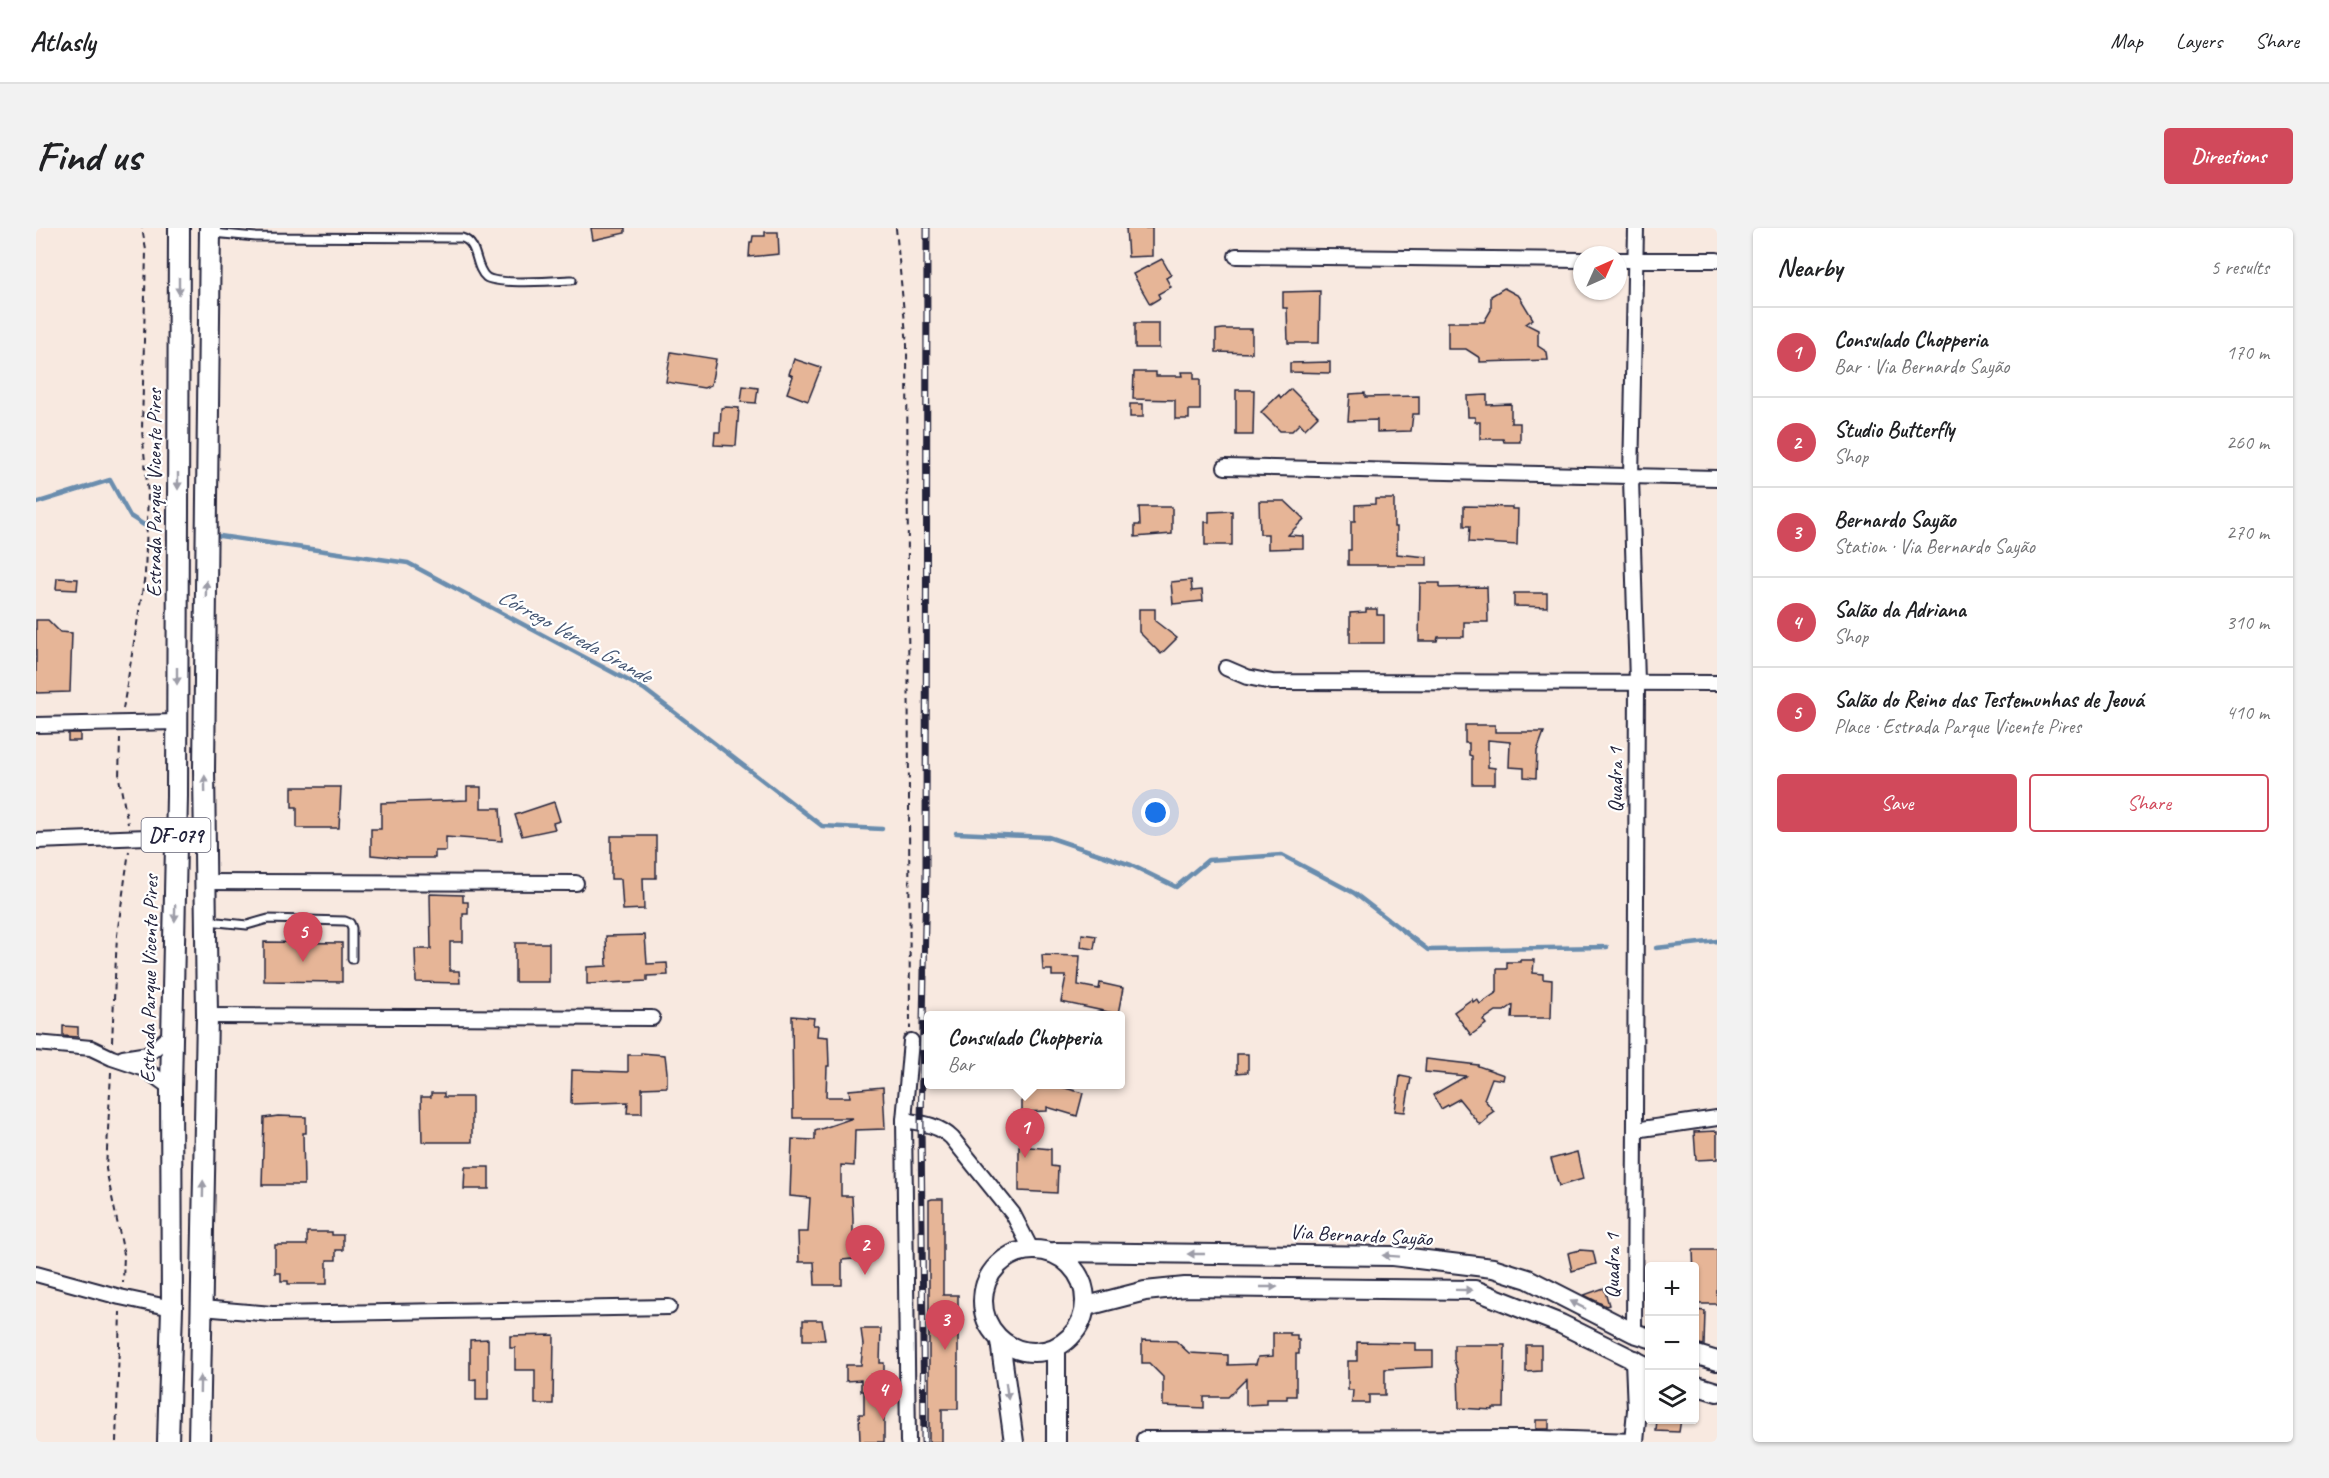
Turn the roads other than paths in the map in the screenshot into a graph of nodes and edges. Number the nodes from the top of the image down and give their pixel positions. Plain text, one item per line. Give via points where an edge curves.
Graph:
1 (179, 228) edge
2 (1636, 228) edge
3 (209, 230) edge
4 (1236, 256) dead end
5 (1573, 260) edge
6 (1627, 260) edge
7 (1635, 260) junction
8 (1717, 260) edge
9 (572, 280) dead end
10 (1225, 467) dead end
11 (1631, 478) junction
12 (1717, 478) edge
13 (1226, 668) dead end
14 (1637, 682) junction
15 (1717, 683) edge
16 (177, 722) junction
17 (36, 725) edge
18 (177, 796) junction
19 (206, 835) junction
20 (176, 836) junction
21 (36, 841) edge
22 (176, 876) junction
23 (205, 882) junction
24 (576, 883) dead end
25 (205, 925) junction
26 (352, 959) dead end
27 (207, 1016) junction
28 (652, 1018) dead end
29 (172, 1034) junction
30 (911, 1041) road end
31 (36, 1043) edge
32 (112, 1058) junction
33 (171, 1088) junction
34 (1717, 1118) edge
35 (904, 1120) junction
36 (1635, 1131) junction
37 (1031, 1249) junction
38 (1054, 1252) junction
39 (36, 1274) edge
40 (1087, 1306) junction
41 (669, 1307) dead end
42 (172, 1308) junction
43 (202, 1308) junction
44 (1642, 1336) edge
45 (1000, 1341) junction
46 (1056, 1349) junction
47 (1699, 1355) edge
48 (1717, 1361) edge
49 (1642, 1364) edge
50 (1699, 1386) edge
51 (1717, 1392) edge
52 (1144, 1439) dead end
53 (168, 1442) edge
54 (199, 1442) edge
55 (908, 1442) edge
56 (1014, 1442) edge
57 (1056, 1442) edge
58 (1635, 1442) edge

1 -> 16 main road, Estrada Parque Vicente Pires / DF-079
2 - 7 street, Quadra 1
3 - 9 lane via 256,237 462,238 472,245 482,272 493,280
19 -> 3 main road, DF-079
4 - 5 street
6 - 7 street
7 - 8 street
7 - 11 street, Quadra 1
10 - 11 street
11 - 12 street
11 - 14 street, Quadra 1
13 - 14 street via 1272,682
14 - 15 street
14 - 36 street, Quadra 1
16 - 17 street
16 - 18 main road, Estrada Parque Vicente Pires / DF-079
18 - 19 main road via 183,805 185,829
18 - 20 main road, Estrada Parque Vicente Pires / DF-079
19 - 23 main road, DF-079
20 - 21 street
20 - 22 main road, Estrada Parque Vicente Pires / DF-079
22 - 25 main road via 193,881
22 -> 29 main road, Estrada Parque Vicente Pires / DF-079
23 - 24 street
23 - 25 main road, DF-079
25 - 26 lane via 247,926 268,919 345,921 352,928
25 - 27 main road, DF-079
27 - 28 street
43 -> 27 main road, DF-079
29 - 32 street via 148,1054
29 - 33 main road, Estrada Parque Vicente Pires / DF-079
30 - 35 street
31 - 32 street via 91,1048
32 - 33 street via 145,1070
33 - 42 main road, Estrada Parque Vicente Pires / DF-079
34 - 36 street
35 - 37 street via 933,1126 952,1138 1013,1214
35 - 55 street
36 - 44 street, Quadra 1
37 - 38 main road
37 - 45 main road via 1007,1256 990,1273 982,1296 986,1321
38 - 40 main road via 1072,1265 1084,1284
44 -> 38 main road, Via Bernardo Sayão via 1528,1279 1492,1268 1393,1256
39 - 42 street
40 - 46 main road via 1077,1331
40 -> 49 main road via 1145,1291 1185,1287 1475,1290 1561,1324
41 - 43 street via 272,1314
42 - 53 main road, Estrada Parque Vicente Pires / DF-079
54 -> 43 main road, DF-079
45 - 46 main road via 1027,1353
45 -> 56 main road
46 - 57 main road
47 - 48 main road
49 - 58 main road
50 - 51 main road
52 - 58 street via 1540,1438

